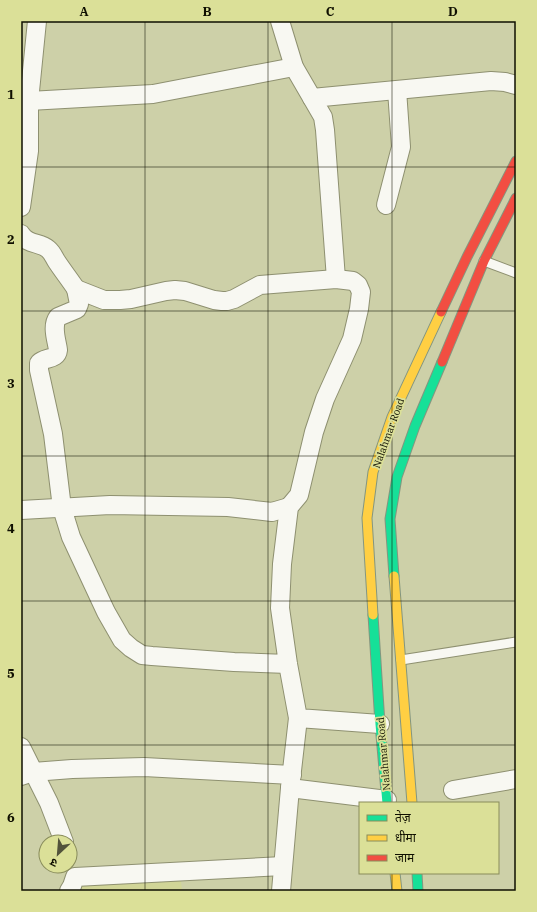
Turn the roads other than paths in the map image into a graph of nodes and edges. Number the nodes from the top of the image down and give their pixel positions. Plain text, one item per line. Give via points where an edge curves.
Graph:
1 (37, 21) edge
2 (280, 21) edge
3 (294, 67) junction
4 (516, 85) edge
5 (397, 90) junction
6 (312, 98) junction
7 (25, 101) edge
8 (516, 161) edge
9 (516, 198) edge
10 (386, 205) dead end
11 (21, 207) edge
12 (21, 234) edge
13 (484, 261) junction
14 (516, 273) edge
15 (336, 279) junction
16 (76, 289) junction
17 (289, 507) junction
18 (62, 508) junction
19 (21, 510) edge
20 (516, 642) edge
21 (401, 660) junction
22 (288, 664) junction
23 (298, 718) junction
24 (380, 724) junction
25 (21, 747) edge
26 (27, 774) edge
27 (516, 779) edge
28 (291, 782) junction
29 (453, 790) dead end
30 (387, 802) edge
31 (412, 802) edge
32 (61, 834) edge
33 (283, 866) junction
34 (395, 874) edge
35 (417, 874) edge
36 (71, 876) edge
37 (281, 891) edge
38 (397, 891) edge
39 (418, 891) edge

1 - 7 street
2 - 3 street
3 - 6 street
3 - 7 street via 153,94
4 - 5 street via 491,81
5 - 6 street
5 - 10 street via 400,147
6 - 15 street via 323,117 325,130
7 - 11 street via 29,151
8 - 24 main road, Nalahmar Road via 410,377 392,417 373,472 368,518 369,563
9 - 13 main road
12 - 16 street via 28,242 47,248 53,254
13 - 14 lane
13 - 21 main road via 415,426 397,476 390,519
15 - 16 street via 260,285 227,301 175,290 126,299 104,300
15 - 17 street via 353,281 358,285 361,292 359,309 352,339 325,399 314,432 299,495
16 - 18 street via 79,304 77,309 56,319 58,354 41,361 38,366 53,434
17 - 18 street via 272,512 228,507 126,505
17 - 22 street via 280,608
18 - 19 street
18 - 22 street via 71,537 106,612 122,640 131,648 142,655
20 - 21 lane
21 - 31 main road
22 - 23 street
23 - 24 street
23 - 28 street
24 - 30 main road, Nalahmar Road
25 - 26 street
26 - 28 street via 72,769 144,768
26 - 32 street via 48,803
27 - 29 street
28 - 30 street
28 - 33 street
33 - 36 street
33 - 37 street
34 - 38 main road
35 - 39 main road

